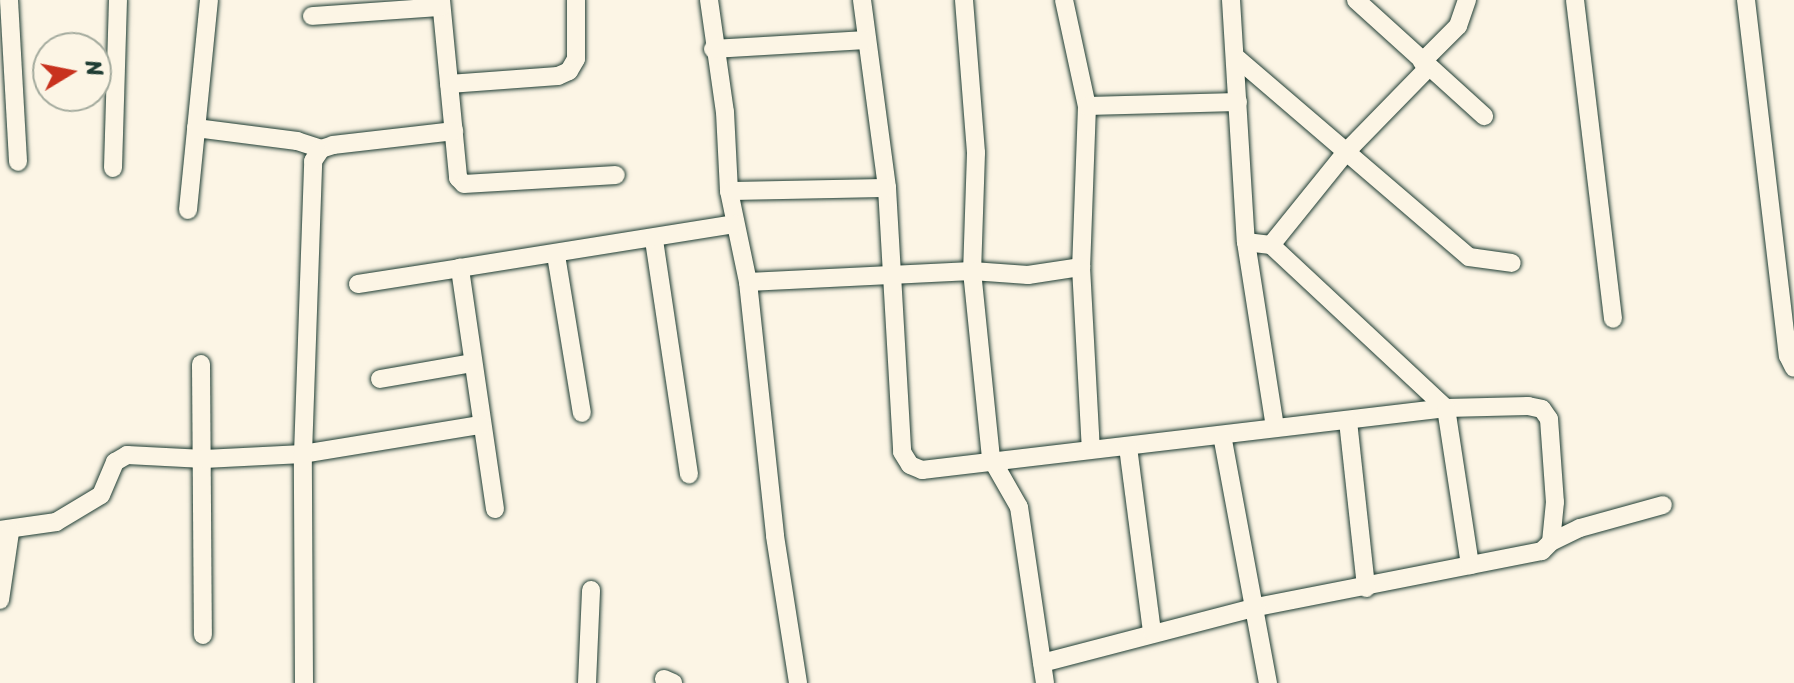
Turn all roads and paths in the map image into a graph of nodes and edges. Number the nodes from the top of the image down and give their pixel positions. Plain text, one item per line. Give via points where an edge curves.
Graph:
1 (9, 0) edge
2 (118, 0) edge
3 (209, 0) edge
4 (576, 0) edge
5 (709, 0) edge
6 (862, 0) edge
7 (964, 0) edge
8 (1064, 0) edge
9 (1231, 0) edge
10 (1356, 0) edge
11 (1467, 0) edge
12 (1575, 0) edge
13 (1746, 0) edge
14 (441, 3) edge
15 (312, 16) dead end
16 (866, 40) junction
17 (713, 49) junction
18 (1238, 59) junction
19 (1425, 65) junction
20 (449, 84) junction
21 (1238, 102) junction
22 (1087, 106) junction
23 (1484, 116) dead end
24 (196, 128) junction
25 (454, 131) junction
26 (321, 149) junction
27 (1346, 152) junction
28 (18, 162) dead end
29 (113, 168) dead end
30 (616, 175) dead end
31 (887, 188) junction
32 (729, 191) junction
33 (188, 210) dead end
34 (735, 224) junction
35 (654, 240) junction
36 (1246, 242) junction
37 (1271, 245) junction
38 (556, 255) junction
39 (1512, 263) dead end
40 (1081, 267) junction
41 (460, 268) junction
42 (972, 271) junction
43 (891, 276) junction
44 (748, 282) junction
45 (358, 284) dead end
46 (1613, 319) dead end
47 (472, 363) junction
48 (201, 364) dead end
49 (1794, 368) edge
50 (380, 379) dead end
51 (1446, 408) junction
52 (582, 413) dead end
53 (1348, 421) junction
54 (481, 425) junction
55 (1275, 427) junction
56 (1222, 435) junction
57 (1128, 447) junction
58 (1091, 449) junction
59 (303, 454) junction
60 (991, 458) junction
61 (204, 459) junction
62 (689, 474) dead end
63 (1663, 505) dead end
64 (495, 509) dead end
65 (5, 531) edge
66 (1551, 542) junction
67 (1470, 565) junction
68 (1366, 588) junction
69 (591, 590) dead end
70 (0, 600) edge
71 (1257, 607) junction
72 (1152, 631) junction
73 (203, 635) dead end
74 (1042, 663) junction
75 (304, 683) edge
76 (587, 683) edge
77 (798, 683) edge
78 (1045, 683) edge
79 (1268, 683) edge

1 - 28 street
2 - 29 street
3 - 24 street
4 - 20 street via 576,59 569,71
5 - 17 street
6 - 16 street
7 - 42 street via 976,153
8 - 22 street
9 - 18 street
10 - 19 street
11 - 19 street via 1458,26
12 - 46 street
13 - 49 street via 1788,356
14 - 15 street
14 - 20 street
16 - 17 street
16 - 31 street
17 - 32 street via 725,112
18 - 21 street
18 - 27 street
19 - 23 street
19 - 27 street
20 - 25 street
21 - 22 street
21 - 36 street
22 - 40 street
24 - 26 street
24 - 33 street
25 - 26 street
25 - 30 street via 458,178 464,184
26 - 59 street via 312,172
27 - 37 street
27 - 39 street via 1469,257
31 - 32 street
31 - 43 street
32 - 34 street
34 - 35 street
34 - 44 street
35 - 38 street
35 - 62 street
36 - 37 street
36 - 55 street
37 - 51 street
38 - 41 street
38 - 52 street
40 - 42 street via 1028,275
40 - 58 street
41 - 45 street
41 - 47 street
42 - 43 street
42 - 60 street
43 - 44 street
43 - 60 street via 902,452 910,465 922,470
44 - 77 street via 775,536
47 - 50 street
47 - 54 street
48 - 61 street
51 - 53 street
51 - 66 street via 1542,409 1549,419 1556,476
51 - 67 street
53 - 55 street
53 - 68 street
54 - 59 street
54 - 64 street
55 - 56 street
56 - 57 street
56 - 71 street
57 - 58 street
57 - 72 street
58 - 60 street
59 - 61 street
59 - 75 street
60 - 74 street via 1019,507
61 - 65 street via 127,455 115,462 101,495 56,522
61 - 73 street
63 - 66 street via 1580,528
65 - 70 street
66 - 67 street via 1542,551
67 - 68 street
68 - 71 street
69 - 76 street
71 - 72 street
71 - 79 street
72 - 74 street
74 - 78 street

